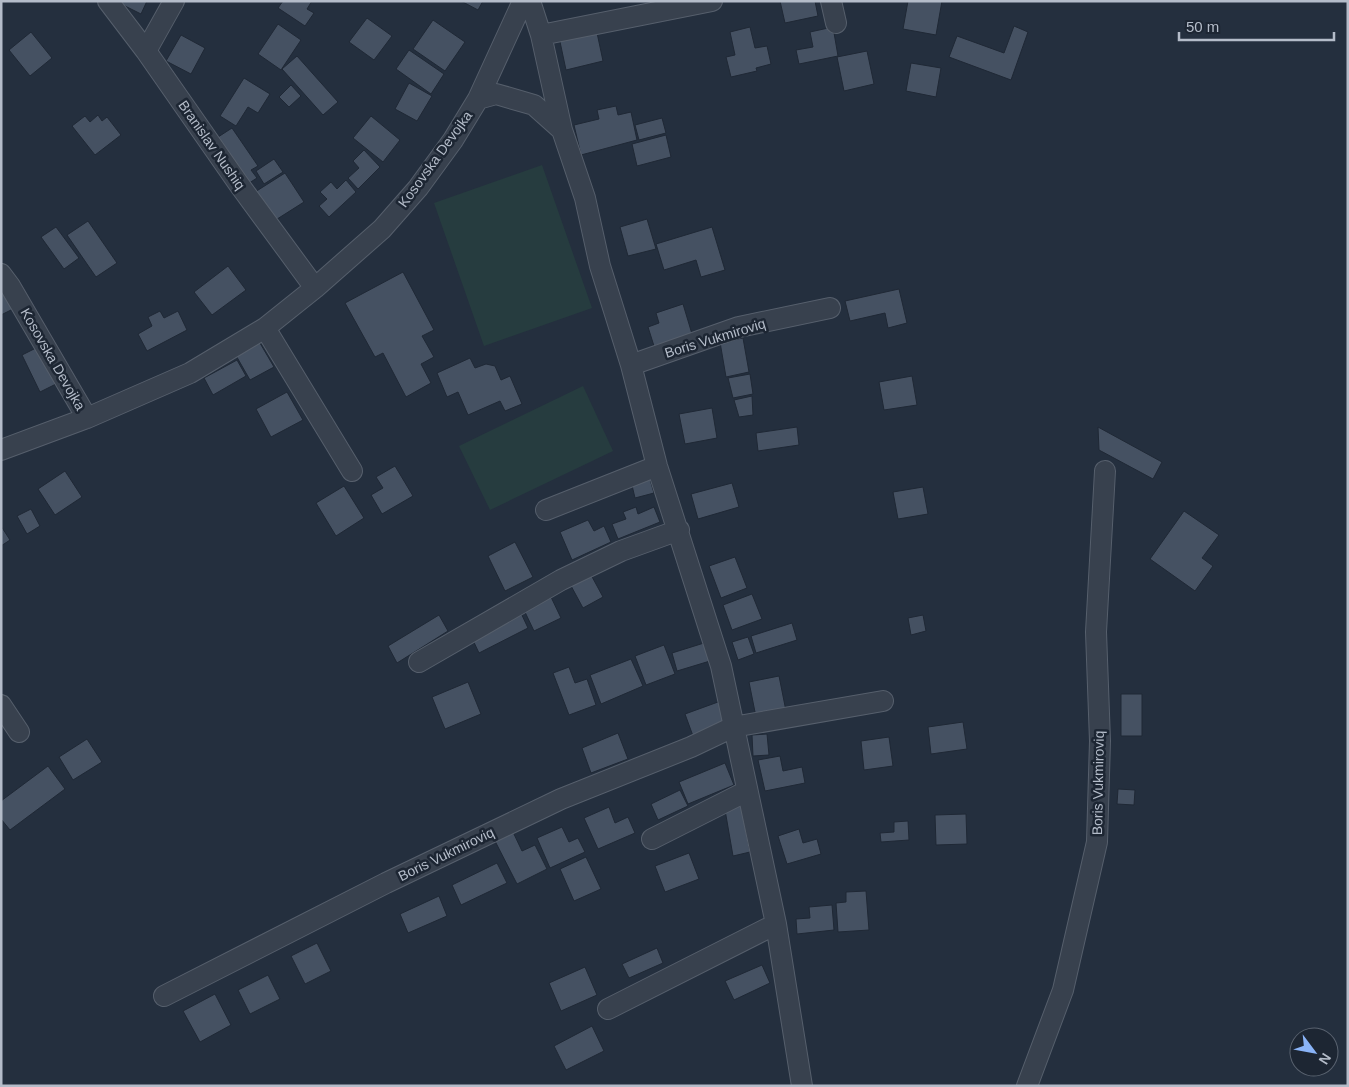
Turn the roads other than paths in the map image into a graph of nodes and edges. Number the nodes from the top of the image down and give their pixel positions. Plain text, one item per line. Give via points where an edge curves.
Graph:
1 (108, 1) edge
2 (174, 1) edge
3 (523, 1) edge
4 (530, 1) edge
5 (712, 1) edge
6 (831, 1) edge
7 (836, 23) dead end
8 (540, 35) junction
9 (146, 51) junction
10 (478, 99) junction
11 (562, 130) junction
12 (1, 274) edge
13 (315, 288) junction
14 (830, 308) dead end
15 (265, 328) junction
16 (631, 365) junction
17 (88, 418) junction
18 (1, 450) edge
19 (657, 466) junction
20 (1105, 470) dead end
21 (352, 471) dead end
22 (546, 510) dead end
23 (679, 530) junction
24 (419, 662) dead end
25 (883, 701) dead end
26 (1, 705) edge
27 (734, 727) junction
28 (19, 732) dead end
29 (747, 791) junction
30 (652, 839) dead end
31 (776, 924) junction
32 (164, 996) dead end
33 (608, 1009) dead end
34 (802, 1086) edge
35 (1027, 1086) edge

1 - 9 street, Branislav Nushiq
2 - 9 street
3 - 10 street, Kosovska Devojka
4 - 8 street
5 - 8 street
6 - 7 street
8 - 11 street
9 - 13 street, Branislav Nushiq
10 - 11 street via 496,94 534,105
10 - 13 street, Kosovska Devojka via 418,188 382,229
11 - 16 street via 585,198 600,266
12 - 17 street, Kosovska Devojka
13 - 15 street, Kosovska Devojka
14 - 16 street, Boris Vukmiroviq via 739,327
15 - 17 street, Kosovska Devojka via 190,373
15 - 21 street
16 - 19 street
17 - 18 street, Kosovska Devojka
19 - 22 street
19 - 23 street
20 - 35 street, Boris Vukmiroviq via 1096,632 1100,741 1097,842 1063,990
23 - 24 street via 621,551 561,580
23 - 27 street via 721,666
25 - 27 street, Boris Vukmiroviq
26 - 28 street
27 - 29 street
27 - 32 street, Boris Vukmiroviq via 561,799 386,883
29 - 30 street
29 - 31 street
31 - 33 street
31 - 34 street

